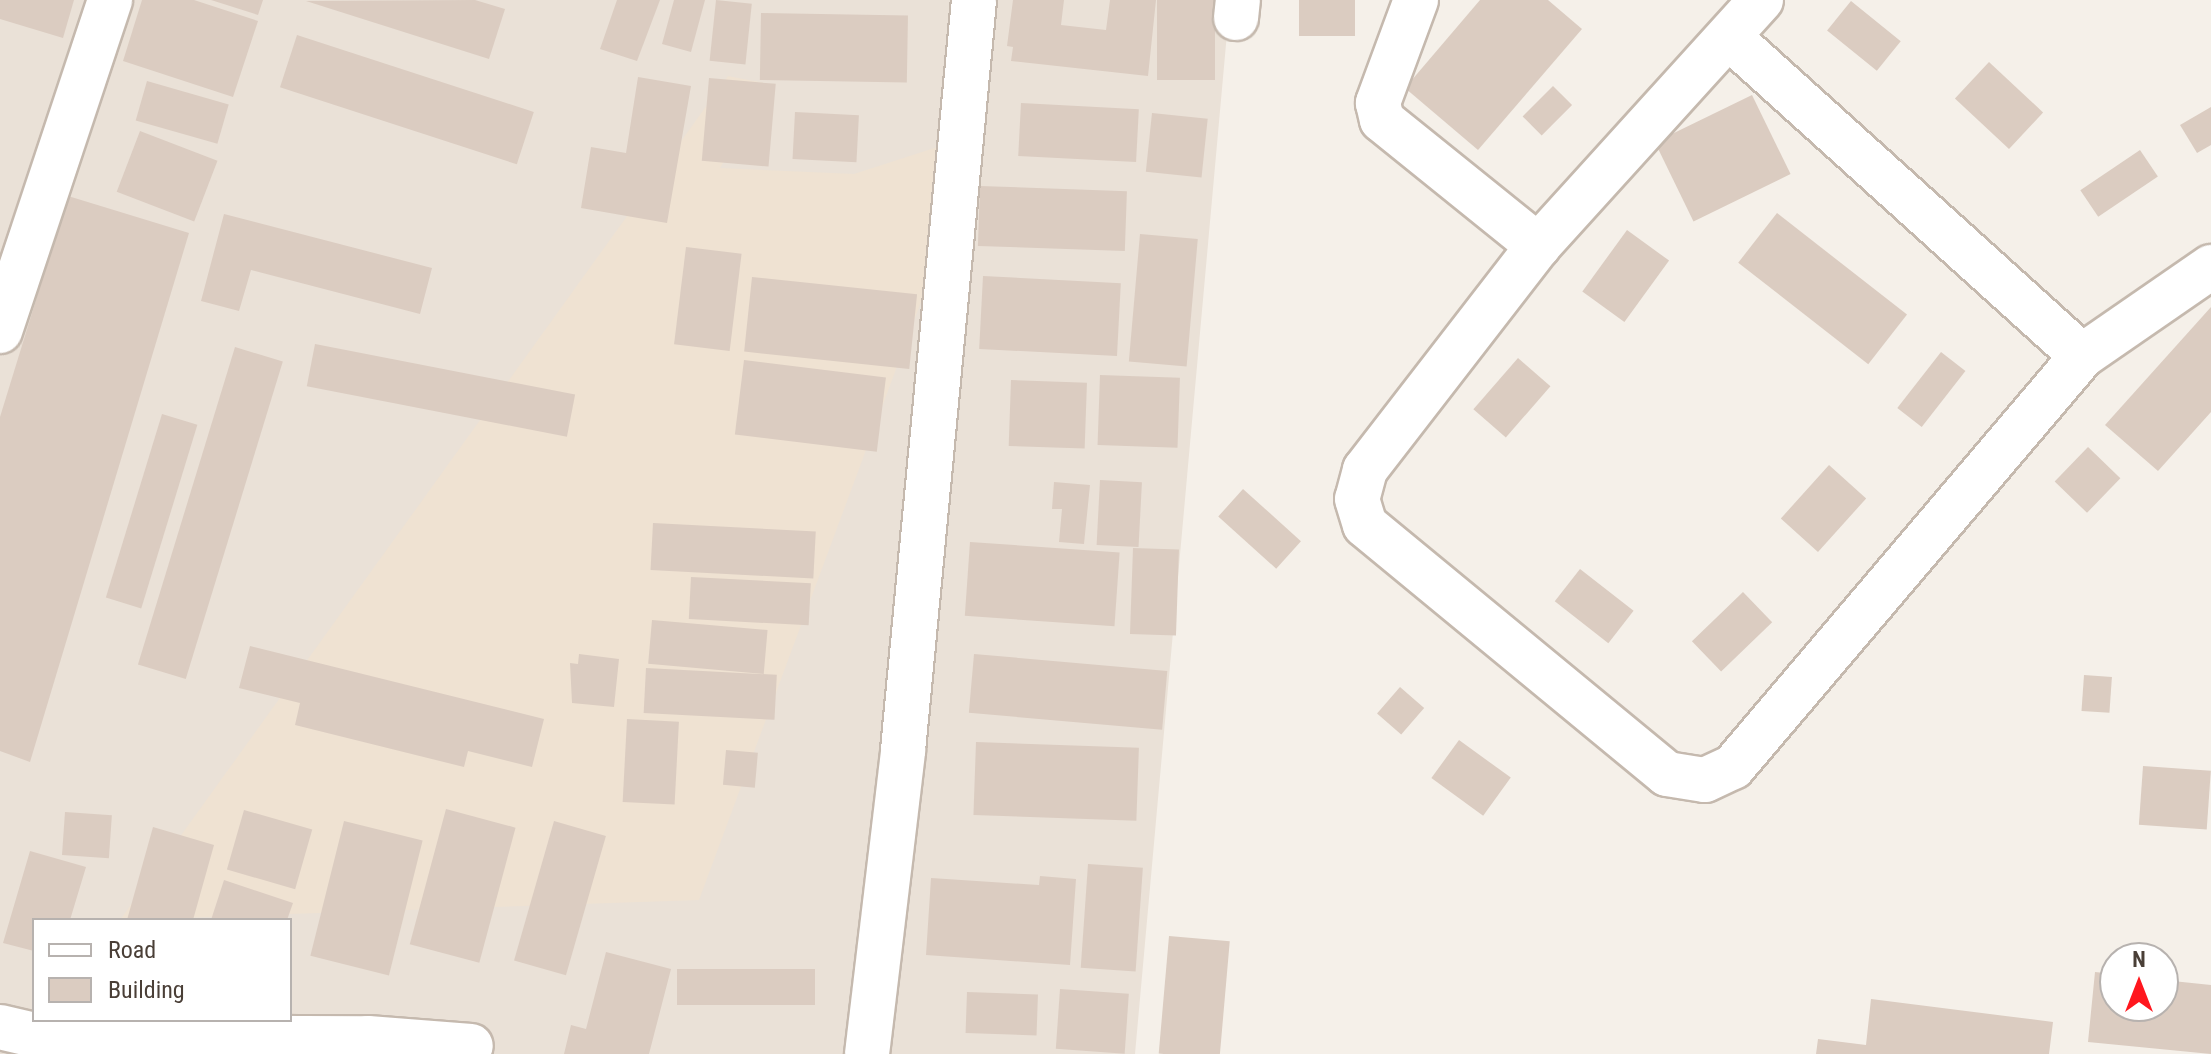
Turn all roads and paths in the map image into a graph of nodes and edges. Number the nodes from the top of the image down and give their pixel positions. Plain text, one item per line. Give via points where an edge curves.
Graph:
1 (110, 0) edge
2 (974, 0) edge
3 (1416, 0) edge
4 (1761, 0) edge
5 (1729, 37) junction
6 (1538, 246) junction
7 (2211, 267) edge
8 (0, 331) edge
9 (2082, 356) junction
10 (0, 1027) edge
11 (366, 1046) edge
12 (471, 1046) dead end
13 (867, 1054) edge

1 - 8 street
2 - 13 street via 903,750
3 - 6 street via 1378,103 1382,120
4 - 5 street
5 - 6 street
5 - 9 street
6 - 9 street via 1365,470 1357,499 1365,525 1667,774 1705,780 1733,767
7 - 9 street
10 - 11 street via 43,1037
11 - 12 street

